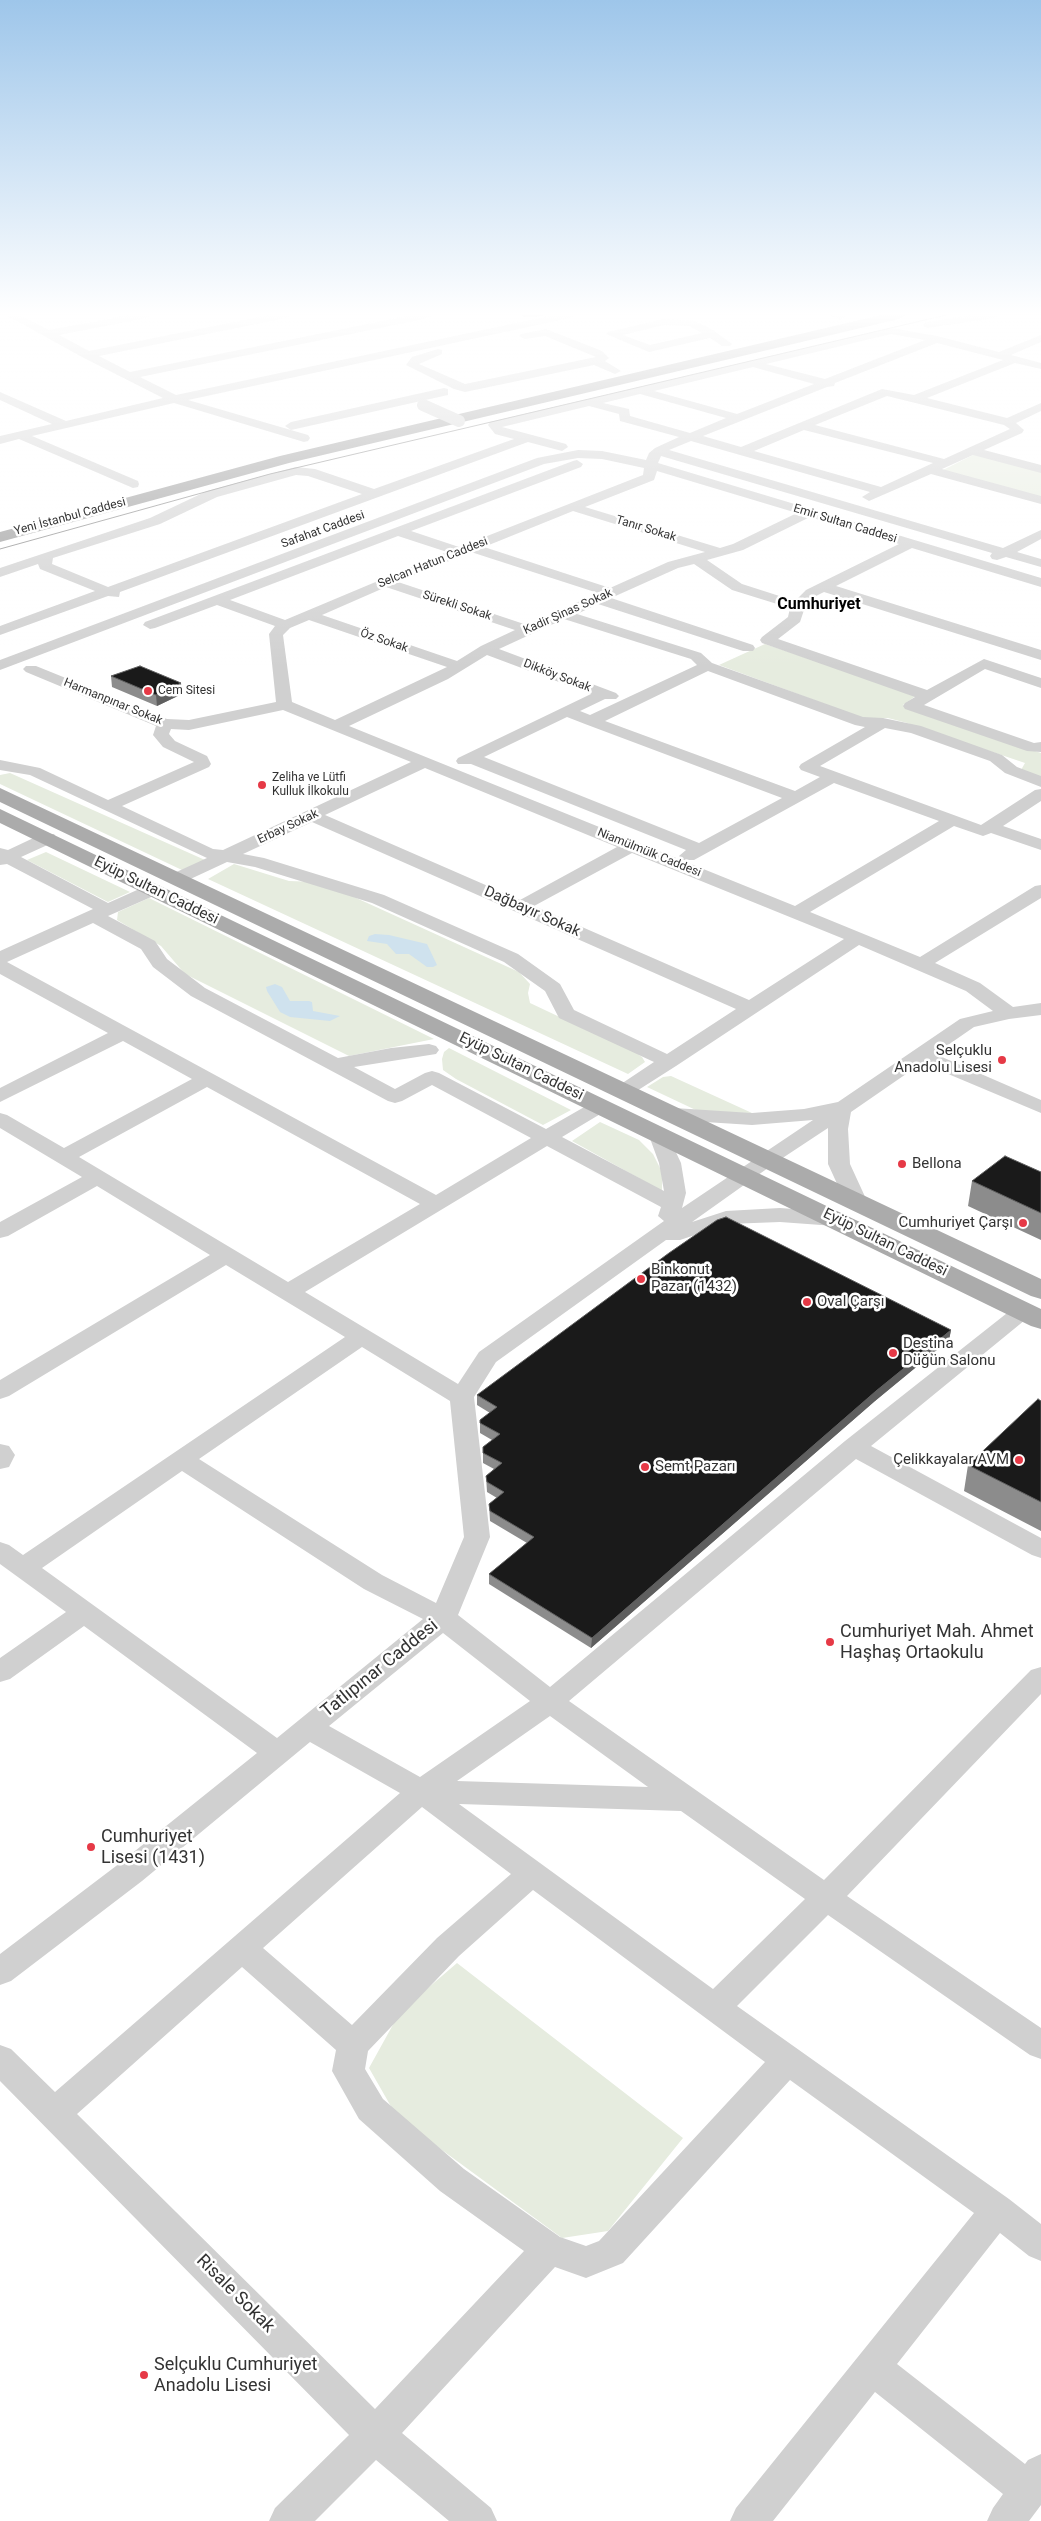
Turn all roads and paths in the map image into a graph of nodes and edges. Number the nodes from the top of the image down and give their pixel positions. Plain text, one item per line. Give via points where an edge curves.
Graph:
1 (29, 433) edge
2 (286, 433) edge
3 (329, 433) edge
4 (409, 433) edge
5 (508, 433) edge
6 (679, 433) edge
7 (700, 433) edge
8 (788, 433) edge
9 (830, 433) edge
10 (1012, 433) edge
11 (20, 435) junction
12 (691, 436) junction
13 (304, 438) junction
14 (527, 438) junction
15 (0, 440) edge
16 (278, 445) dead end
17 (562, 447) junction
18 (742, 451) junction
19 (973, 451) junction
20 (653, 462) junction
21 (946, 463) junction
22 (578, 464) dead end
23 (1041, 469) edge
24 (930, 470) junction
25 (140, 482) joint
26 (108, 490) dead end
27 (882, 491) junction
28 (375, 494) junction
29 (1041, 500) edge
30 (573, 507) junction
31 (843, 509) junction
32 (802, 516) junction
33 (399, 532) junction
34 (1041, 534) edge
35 (0, 537) edge
36 (903, 547) junction
37 (465, 549) junction
38 (719, 552) junction
39 (999, 555) junction
40 (47, 556) junction
41 (696, 559) junction
42 (1041, 564) edge
43 (1041, 571) edge
44 (0, 573) edge
45 (385, 582) junction
46 (1041, 583) edge
47 (823, 587) junction
48 (109, 592) junction
49 (612, 592) junction
50 (1041, 595) edge
51 (125, 598) dead end
52 (598, 599) junction
53 (218, 600) junction
54 (798, 606) junction
55 (564, 614) junction
56 (309, 615) junction
57 (82, 620) dead end
58 (286, 625) junction
59 (528, 630) junction
60 (0, 631) edge
61 (134, 631) dead end
62 (767, 640) junction
63 (748, 648) junction
64 (486, 649) junction
65 (1041, 655) edge
66 (1041, 659) edge
67 (50, 662) dead end
68 (0, 665) edge
69 (458, 666) junction
70 (707, 666) junction
71 (32, 669) junction
72 (1014, 674) junction
73 (16, 675) dead end
74 (1041, 683) edge
75 (604, 693) junction
76 (928, 696) junction
77 (629, 703) junction
78 (284, 705) junction
79 (567, 712) junction
80 (591, 721) junction
81 (883, 723) junction
82 (165, 724) junction
83 (335, 726) junction
84 (1041, 747) edge
85 (471, 758) junction
86 (425, 762) junction
87 (0, 765) edge
88 (445, 770) junction
89 (834, 776) junction
90 (1041, 782) edge
91 (0, 794) edge
92 (1041, 794) edge
93 (796, 797) junction
94 (108, 806) junction
95 (1023, 806) junction
96 (1041, 812) edge
97 (0, 815) edge
98 (314, 816) junction
99 (953, 820) junction
100 (989, 827) junction
101 (48, 838) junction
102 (1041, 845) edge
103 (631, 846) junction
104 (700, 849) junction
105 (2, 856) edge
106 (224, 856) junction
107 (674, 864) junction
108 (178, 878) junction
109 (152, 890) junction
110 (1040, 892) edge
111 (520, 907) junction
112 (101, 913) junction
113 (796, 913) junction
114 (858, 938) junction
115 (0, 958) edge
116 (921, 964) junction
117 (0, 966) edge
118 (751, 1008) junction
119 (1041, 1009) edge
120 (1009, 1013) junction
121 (123, 1034) junction
122 (452, 1034) junction
123 (429, 1050) junction
124 (920, 1054) junction
125 (669, 1062) junction
126 (336, 1065) junction
127 (432, 1077) junction
128 (207, 1079) junction
129 (625, 1090) junction
130 (0, 1096) edge
131 (600, 1106) junction
132 (1041, 1107) edge
133 (842, 1108) junction
134 (674, 1114) junction
135 (0, 1119) edge
136 (658, 1134) junction
137 (546, 1139) junction
138 (63, 1157) junction
139 (767, 1158) junction
140 (744, 1175) junction
141 (96, 1178) junction
142 (856, 1201) junction
143 (436, 1204) junction
144 (672, 1204) junction
145 (835, 1219) junction
146 (0, 1230) edge
147 (647, 1243) junction
148 (225, 1256) junction
149 (1041, 1290) edge
150 (287, 1293) junction
151 (1033, 1316) edge
152 (361, 1337) junction
153 (0, 1391) edge
154 (462, 1398) junction
155 (854, 1447) junction
156 (0, 1452) edge
157 (182, 1460) junction
158 (0, 1461) edge
159 (1041, 1549) edge
160 (0, 1552) edge
161 (23, 1568) junction
162 (84, 1613) junction
163 (443, 1618) junction
164 (0, 1672) edge
165 (1041, 1676) edge
166 (550, 1702) junction
167 (308, 1728) junction
168 (277, 1753) junction
169 (421, 1792) junction
170 (687, 1800) junction
171 (532, 1873) junction
172 (826, 1898) junction
173 (241, 1948) junction
174 (0, 1972) edge
175 (715, 2008) junction
176 (353, 2045) junction
177 (1041, 2045) edge
178 (0, 2059) edge
179 (788, 2060) junction
180 (54, 2113) junction
181 (996, 2210) junction
182 (1041, 2245) edge
183 (549, 2249) junction
184 (872, 2367) junction
185 (375, 2435) junction
186 (1035, 2481) edge
187 (288, 2521) edge
188 (478, 2521) edge
189 (749, 2521) edge
190 (1006, 2521) edge

1 - 11 street
2 - 13 street
3 - 13 highway, Yeni İstanbul Caddesi
4 - 35 highway, Yeni İstanbul Caddesi via 277,461
5 - 14 street
6 - 12 street
7 - 12 street, Selcan Hatun Caddesi
8 - 18 street
9 - 21 street
10 - 19 street
11 - 15 street
11 - 25 street
12 - 18 street
12 - 20 street, Selcan Hatun Caddesi
13 - 16 highway, Yeni İstanbul Caddesi
14 - 17 street
14 - 28 street
17 - 20 street, Safahat Caddesi via 607,448
17 - 57 street, Safahat Caddesi via 540,451
18 - 27 street
19 - 21 street
19 - 23 street
20 - 30 street, Selcan Hatun Caddesi
20 - 31 street, Emir Sultan Caddesi
20 - 32 street
20 - 68 street, Safahat Caddesi via 594,454 541,461
21 - 24 street
22 - 33 street
24 - 27 street
24 - 29 street
25 - 26 highway, Yeni İstanbul Caddesi
27 - 31 street
28 - 40 street via 310,472 296,471 212,494 155,520
28 - 48 street
30 - 37 street, Selcan Hatun Caddesi
30 - 38 street, Tanır Sokak
31 - 39 street, Emir Sultan Caddesi
32 - 36 street
32 - 38 street, Kadir Şinas Sokak via 738,547
33 - 37 street
33 - 53 street
34 - 39 street
36 - 46 street, Emir Sultan Caddesi
36 - 47 street
36 - 50 street
37 - 45 street, Selcan Hatun Caddesi
37 - 49 street
38 - 41 street, Kadir Şinas Sokak
39 - 42 street
39 - 43 street, Emir Sultan Caddesi
40 - 44 street
40 - 48 street via 45,566
41 - 49 street, Kadir Şinas Sokak
41 - 54 street via 737,587
45 - 56 street, Selcan Hatun Caddesi
45 - 59 street, Sürekli Sokak
47 - 54 street
47 - 65 street
48 - 51 street
48 - 60 street
49 - 52 street, Kadir Şinas Sokak
52 - 55 street, Kadir Şinas Sokak
52 - 63 street
53 - 58 street
53 - 61 street
54 - 62 street via 795,619
55 - 59 street, Kadir Şinas Sokak
55 - 70 street via 696,656
56 - 58 street, Selcan Hatun Caddesi
56 - 69 street, Öz Sokak
58 - 78 street via 276,634
59 - 64 street, Kadir Şinas Sokak
62 - 63 street
62 - 76 street
63 - 70 street
64 - 69 street, Kadir Şinas Sokak
64 - 75 street, Dikköy Sokak
66 - 72 street
67 - 71 street
69 - 83 street, Kadir Şinas Sokak
70 - 77 street
70 - 81 street via 861,722
71 - 73 street
71 - 82 street, Harmanpınar Sokak
72 - 74 street
72 - 76 street via 984,664
75 - 77 street, Dikköy Sokak
75 - 79 street
76 - 84 street via 911,706 1033,748
77 - 80 street
78 - 82 street, Harmanpınar Sokak via 189,725
78 - 83 street, Niamülmülk Caddesi
79 - 80 street
79 - 85 street
80 - 93 street
81 - 89 street via 807,767
81 - 90 street via 916,729 996,758 1011,770
82 - 94 street via 161,735 169,744 201,759 203,764
83 - 86 street, Niamülmülk Caddesi
85 - 88 street
85 - 104 street
86 - 88 street, Niamülmülk Caddesi
86 - 98 street, Erbay Sokak
87 - 94 street via 34,771
88 - 103 street, Niamülmülk Caddesi
89 - 93 street
89 - 99 street
91 - 108 main road, Eyüp Sultan Caddesi
92 - 95 street
93 - 104 street
94 - 106 street via 208,853
95 - 96 street
95 - 100 street
97 - 101 main road, Eyüp Sultan Caddesi
98 - 106 street, Erbay Sokak
98 - 111 street, Dağbayır Sokak
99 - 100 street via 982,830
99 - 113 street
100 - 102 street
101 - 105 street
101 - 109 main road, Eyüp Sultan Caddesi
103 - 107 street, Niamülmülk Caddesi
103 - 111 street
104 - 107 street
105 - 112 street
106 - 108 street, Erbay Sokak
106 - 125 street via 258,862 378,899 510,958 553,988 566,1014
107 - 113 street, Niamülmülk Caddesi
108 - 129 main road, Eyüp Sultan Caddesi
109 - 112 street
109 - 122 main road, Eyüp Sultan Caddesi
110 - 116 street
111 - 118 street, Dağbayır Sokak
112 - 115 street
112 - 126 street via 148,945 160,963 198,992
113 - 114 street, Niamülmülk Caddesi
114 - 116 street, Niamülmülk Caddesi
114 - 118 street
116 - 120 street, Niamülmülk Caddesi via 973,986
117 - 121 street
118 - 125 street
119 - 120 street
120 - 124 street via 967,1023
121 - 128 street
121 - 130 street
122 - 123 street
122 - 131 main road, Eyüp Sultan Caddesi
123 - 126 street
123 - 127 street
124 - 132 street
124 - 133 street
125 - 129 street
126 - 127 street via 395,1097
127 - 137 street
128 - 138 street
128 - 143 street
129 - 134 main road, Eyüp Sultan Caddesi
131 - 136 main road, Eyüp Sultan Caddesi
131 - 137 street
133 - 134 street via 752,1120
133 - 139 street
133 - 142 street via 838,1129 839,1164
134 - 139 main road, Eyüp Sultan Caddesi
135 - 138 street
136 - 140 main road, Eyüp Sultan Caddesi
136 - 144 street via 670,1163 675,1193
137 - 143 street
137 - 144 street
138 - 141 street
139 - 140 street
139 - 142 main road, Eyüp Sultan Caddesi
140 - 145 main road, Eyüp Sultan Caddesi
140 - 147 street
141 - 146 street
141 - 148 street
142 - 149 main road, Eyüp Sultan Caddesi
143 - 150 street
144 - 147 street via 669,1216
145 - 147 street via 780,1215 726,1218
145 - 151 main road, Eyüp Sultan Caddesi
147 - 154 street via 486,1357
148 - 150 street
148 - 153 street
150 - 152 street
151 - 155 street
152 - 154 street
152 - 157 street
154 - 163 street, Tatlıpınar Caddesi via 477,1537
155 - 159 street
155 - 166 street
156 - 158 street via 3,1455
157 - 161 street
157 - 163 street via 373,1582
160 - 161 street
161 - 162 street
162 - 164 street
162 - 168 street
163 - 166 street
163 - 167 street, Tatlıpınar Caddesi
165 - 172 street
166 - 169 street
166 - 170 street
167 - 168 street, Tatlıpınar Caddesi
167 - 169 street
168 - 174 street, Tatlıpınar Caddesi via 132,1872
169 - 170 street
169 - 171 street
169 - 173 street
170 - 172 street
171 - 175 street
171 - 176 street via 448,1947
172 - 175 street
172 - 177 street
173 - 176 street
173 - 180 street
175 - 179 street
176 - 183 street via 348,2071 372,2109 452,2180
178 - 180 street, Risale Sokak
179 - 181 street
179 - 183 street via 611,2252 586,2262
180 - 185 street, Risale Sokak
181 - 182 street
181 - 184 street
183 - 185 street
184 - 186 street
184 - 189 street
185 - 187 street
185 - 188 street, Risale Sokak
186 - 190 street

